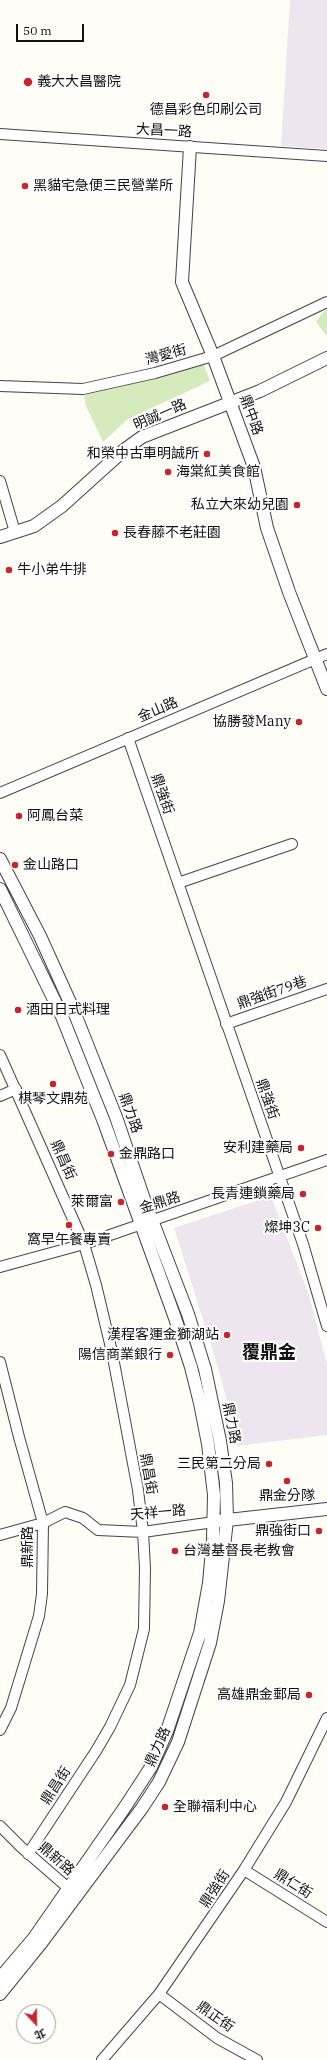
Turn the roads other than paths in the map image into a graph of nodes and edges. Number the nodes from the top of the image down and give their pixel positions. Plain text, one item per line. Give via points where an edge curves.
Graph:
1 (0, 134) edge
2 (190, 147) junction
3 (327, 156) edge
4 (327, 302) edge
5 (213, 356) junction
6 (327, 358) edge
7 (0, 386) edge
8 (230, 402) junction
9 (0, 481) edge
10 (15, 532) junction
11 (0, 537) edge
12 (322, 656) edge
13 (327, 689) edge
14 (128, 738) junction
15 (0, 793) edge
16 (292, 844) dead end
17 (0, 859) edge
18 (178, 882) junction
19 (0, 889) edge
20 (327, 989) edge
21 (226, 1024) junction
22 (0, 1055) edge
23 (16, 1089) junction
24 (0, 1096) edge
25 (327, 1160) edge
26 (278, 1176) junction
27 (152, 1220) junction
28 (140, 1224) junction
29 (84, 1244) junction
30 (0, 1267) edge
31 (327, 1326) edge
32 (0, 1362) edge
33 (327, 1508) edge
34 (227, 1520) junction
35 (214, 1522) junction
36 (44, 1523) junction
37 (143, 1532) junction
38 (0, 1535) edge
39 (327, 1718) edge
40 (0, 1730) edge
41 (324, 1732) edge
42 (0, 1826) edge
43 (28, 1854) junction
44 (244, 1870) junction
45 (73, 1892) junction
46 (327, 1922) edge
47 (0, 1978) edge
48 (0, 1994) edge
49 (159, 1994) junction
50 (102, 2060) edge
51 (257, 2060) edge

1 - 2 street, 大昌一路
2 - 3 street, 大昌一路
2 - 5 street, 鼎中路 via 182,282
4 - 5 street, 灣愛街
5 - 7 street, 灣愛街 via 155,373 83,389
5 - 8 street, 鼎中路
6 - 8 street, 明誠一路 via 260,391
8 - 10 street, 明誠一路 via 142,437 62,506 34,526
8 - 12 street, 鼎中路 via 254,466 267,528 289,592
9 - 10 street
10 - 11 street, 明誠一路
12 - 13 street, 鼎中路
12 - 14 street, 金山路
14 - 15 street, 金山路
14 - 18 street, 鼎強街
16 - 18 street
17 - 27 street, 鼎力路 via 40,936 73,1009 116,1117
18 - 21 street, 鼎強街
19 - 28 street, 鼎力路 via 61,1014 104,1122
20 - 21 street, 鼎強街79巷
21 - 26 street, 鼎強街
22 - 23 street, 鼎昌街
23 - 24 street
23 - 29 street, 鼎昌街
25 - 26 street, 金鼎路
26 - 27 street, 金鼎路
26 - 31 street, 鼎強街 via 303,1244
27 - 28 street, 金鼎路
27 - 34 street, 鼎力路 via 188,1314 205,1369 220,1441 226,1483
28 - 29 street, 金鼎路
28 - 35 street, 鼎力路 via 191,1367 208,1444 214,1495
29 - 30 street, 金鼎路
29 - 37 street, 鼎昌街 via 112,1352 138,1490
32 - 36 street, 鼎新路
33 - 34 street, 天祥一路
34 - 35 street, 天祥一路
34 - 45 street, 鼎力路 via 218,1601 210,1643 178,1742 159,1782
35 - 37 street, 天祥一路
35 - 45 street, 鼎力路 via 209,1583 200,1633 168,1731 151,1767
36 - 37 street, 天祥一路 via 68,1512 87,1520 98,1530
36 - 38 street, 天祥一路
36 - 40 street, 鼎新路 via 42,1594 38,1616 11,1708
37 - 43 street, 鼎昌街 via 144,1629 130,1685 103,1739
39 - 41 street, 鼎強街
41 - 44 street, 鼎強街 via 286,1802
42 - 43 street, 鼎新路
43 - 45 street, 鼎新路
44 - 46 street, 鼎仁街
44 - 49 street, 鼎強街
45 - 47 street, 鼎力路
45 - 48 street, 鼎力路
49 - 50 street, 鼎強街
49 - 51 street, 鼎正街 via 217,2038

